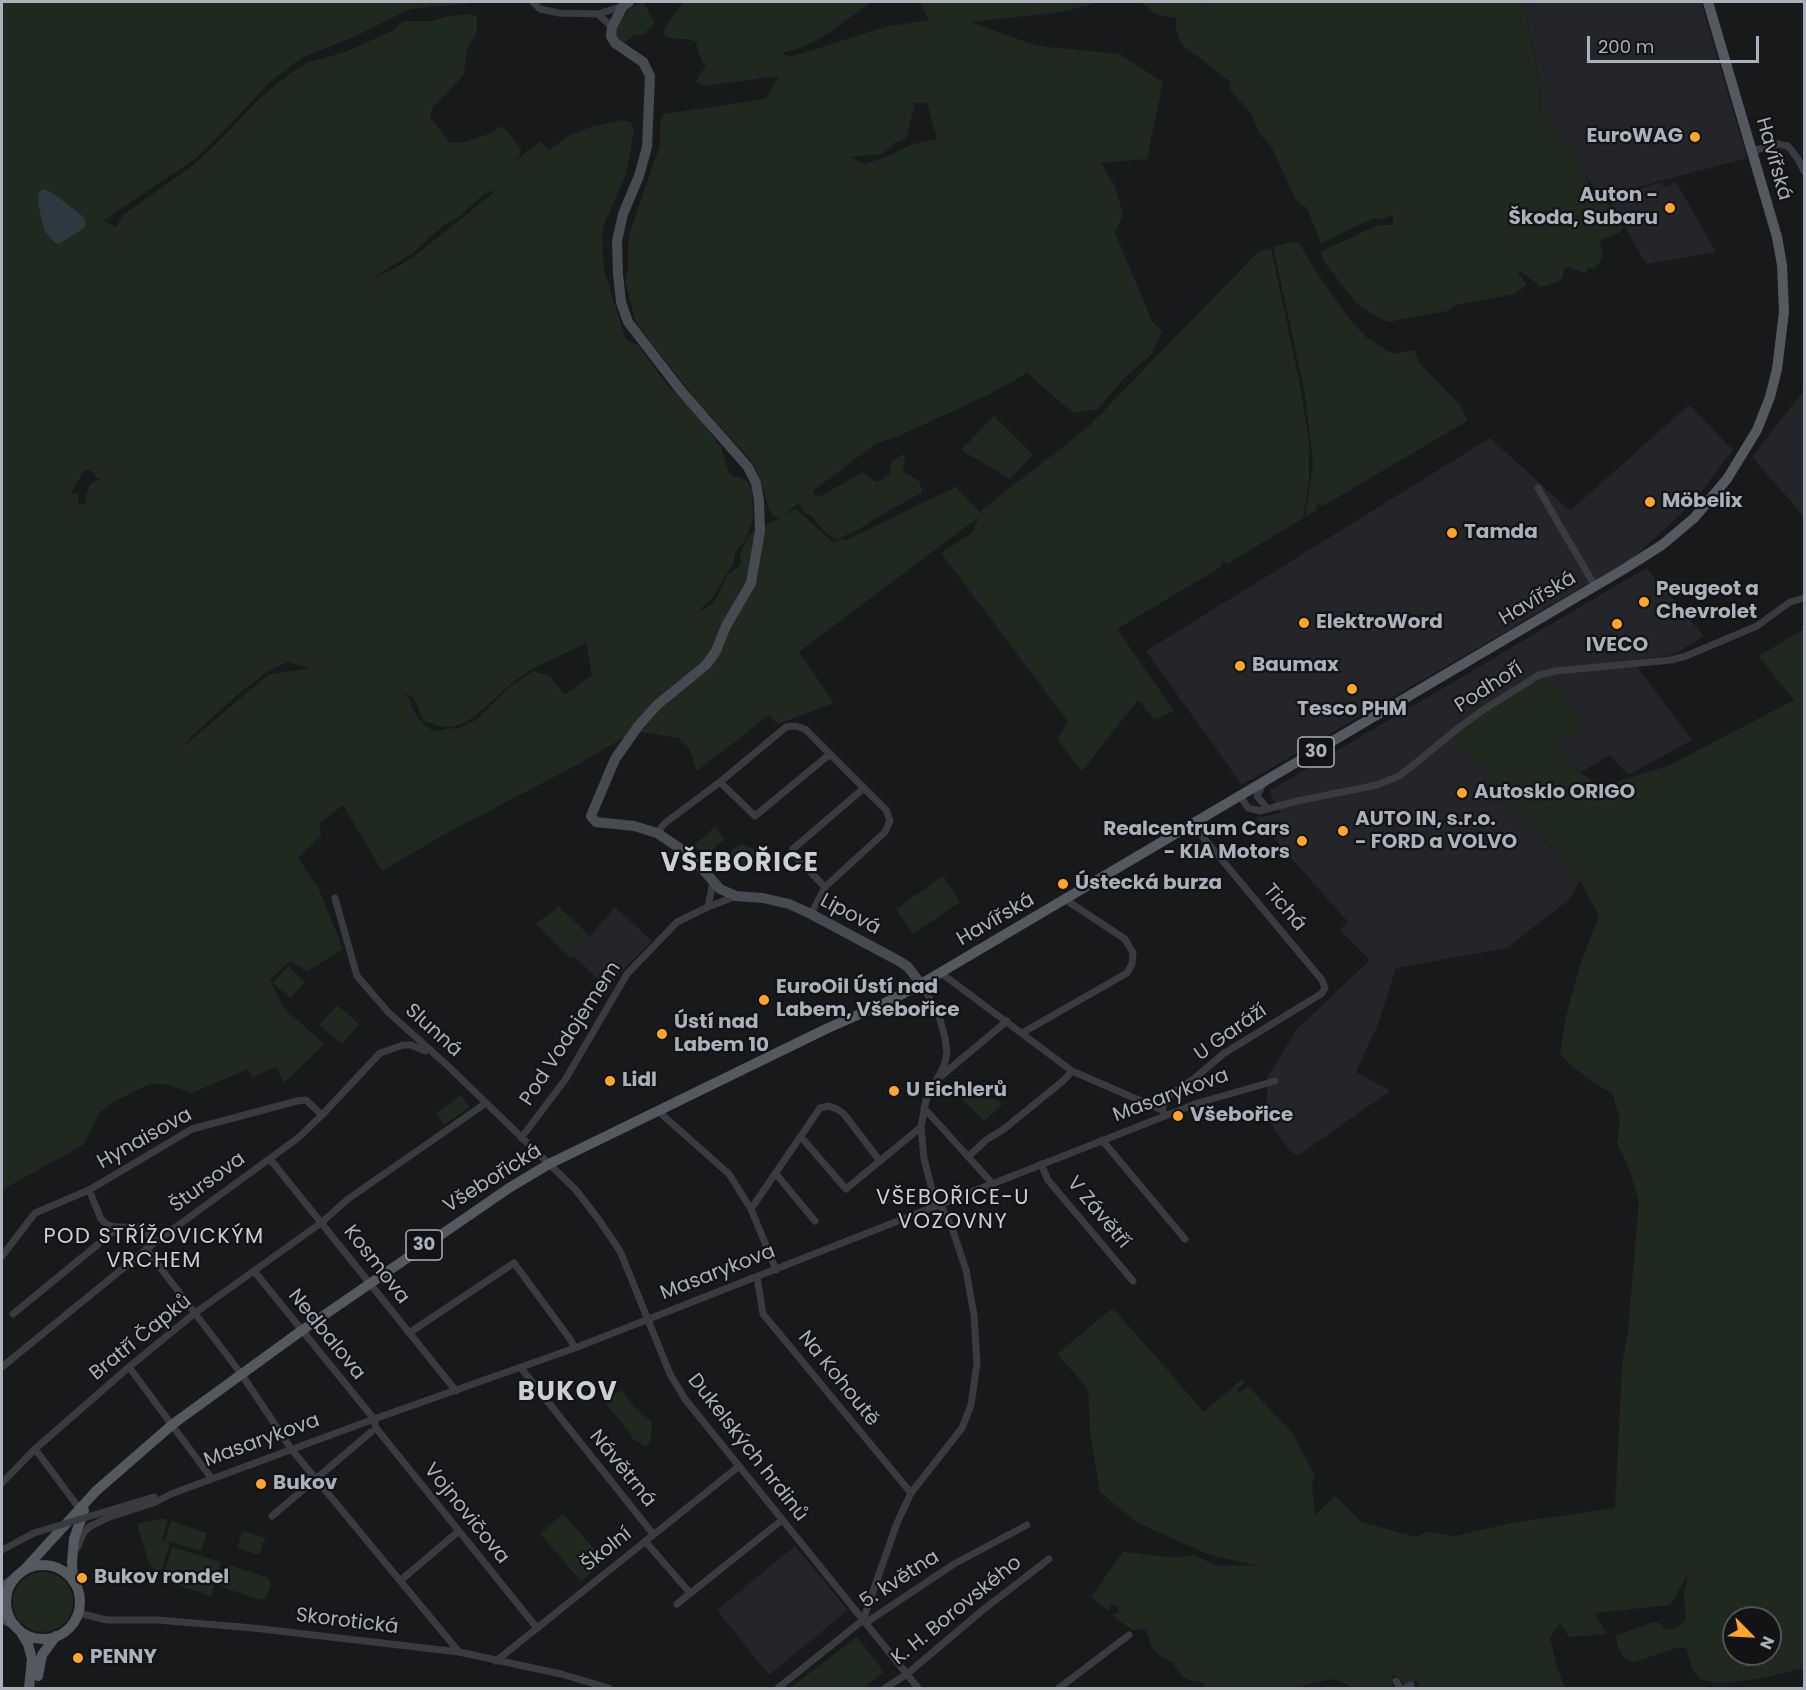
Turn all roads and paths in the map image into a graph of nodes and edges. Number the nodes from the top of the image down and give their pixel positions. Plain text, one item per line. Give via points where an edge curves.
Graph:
1 (534, 2) edge
2 (1708, 2) edge
3 (626, 4) edge
4 (598, 14) junction
5 (612, 27) junction
6 (1752, 151) junction
7 (1804, 171) edge
8 (1538, 488) dead end
9 (1595, 586) junction
10 (1803, 599) edge
11 (830, 754) junction
12 (720, 782) junction
13 (1263, 783) junction
14 (864, 788) junction
15 (1240, 796) junction
16 (1268, 809) junction
17 (1192, 824) junction
18 (657, 833) junction
19 (713, 882) junction
20 (825, 887) junction
21 (736, 896) junction
22 (335, 898) dead end
23 (1066, 900) junction
24 (708, 907) junction
25 (811, 914) junction
26 (941, 973) junction
27 (921, 984) junction
28 (1325, 988) joint
29 (1007, 1021) junction
30 (1022, 1033) junction
31 (434, 1055) junction
32 (1072, 1071) junction
33 (938, 1078) junction
34 (1275, 1081) dead end
35 (486, 1103) junction
36 (924, 1108) junction
37 (658, 1111) junction
38 (1163, 1113) junction
39 (322, 1115) junction
40 (921, 1127) junction
41 (520, 1137) junction
42 (801, 1137) junction
43 (1102, 1140) junction
44 (968, 1157) junction
45 (270, 1159) junction
46 (880, 1161) junction
47 (549, 1164) junction
48 (1041, 1164) junction
49 (776, 1174) junction
50 (992, 1183) junction
51 (89, 1190) junction
52 (938, 1205) junction
53 (752, 1209) junction
54 (815, 1221) dead end
55 (321, 1223) junction
56 (116, 1227) junction
57 (1185, 1239) dead end
58 (154, 1243) junction
59 (146, 1250) junction
60 (2, 1256) edge
61 (776, 1270) junction
62 (254, 1271) junction
63 (758, 1277) junction
64 (1133, 1281) dead end
65 (370, 1284) junction
66 (195, 1313) junction
67 (13, 1314) dead end
68 (647, 1320) junction
69 (302, 1331) junction
70 (408, 1333) junction
71 (574, 1348) junction
72 (2, 1367) edge
73 (129, 1367) junction
74 (521, 1368) junction
75 (242, 1375) junction
76 (456, 1391) junction
77 (374, 1419) junction
78 (173, 1424) junction
79 (371, 1432) dead end
80 (35, 1449) junction
81 (292, 1450) junction
82 (738, 1467) junction
83 (316, 1478) junction
84 (212, 1479) junction
85 (2, 1483) edge
86 (96, 1491) junction
87 (911, 1493) junction
88 (171, 1494) junction
89 (79, 1508) junction
90 (272, 1516) dead end
91 (782, 1520) junction
92 (1028, 1525) dead end
93 (459, 1531) junction
94 (653, 1534) junction
95 (645, 1541) junction
96 (2, 1550) edge
97 (1049, 1559) dead end
98 (72, 1562) junction
99 (24, 1570) junction
100 (15, 1578) junction
101 (401, 1580) junction
102 (73, 1581) junction
103 (2, 1588) edge
104 (690, 1593) junction
105 (677, 1604) dead end
106 (78, 1613) junction
107 (2, 1618) edge
108 (863, 1620) junction
109 (17, 1628) junction
110 (537, 1628) junction
111 (1129, 1635) dead end
112 (56, 1636) junction
113 (459, 1652) junction
114 (496, 1660) junction
115 (907, 1674) junction
116 (1396, 1681) dead end
117 (29, 1689) edge
118 (36, 1689) edge
119 (609, 1689) edge
120 (778, 1689) edge
121 (885, 1689) edge
122 (918, 1689) edge
123 (1059, 1689) edge
124 (1400, 1689) edge

1 - 4 street via 540,9 559,13
2 - 6 main road, Havířská / 30
3 - 4 street
3 - 5 street
4 - 5 street
5 - 18 street, Lipová via 615,43 643,62 650,76 647,147 617,241 621,302 628,322 682,392 748,467 759,501 760,531 752,583 716,651 706,665 648,713 615,759 591,813 596,822
6 - 7 street via 1778,144 1788,146
6 - 9 main road, Havířská / 30 via 1777,237 1785,297 1780,351 1765,409 1738,464 1704,507 1662,545
8 - 9 street
9 - 13 main road, Havířská / 30
10 - 16 street, Podhoří via 1790,602 1757,626 1671,660 1539,675 1483,710 1399,776 1377,785
11 - 12 street via 805,729 786,727
11 - 12 street via 754,816
11 - 14 street
12 - 18 street
13 - 15 main road, Havířská / 30
13 - 16 street via 1257,796
14 - 20 street via 886,810 888,827
14 - 20 street via 793,849
15 - 16 street via 1248,808
15 - 17 main road, Havířská / 30
17 - 23 main road, Havířská / 30
17 - 28 street, Tichá
18 - 19 street, Lipová via 690,855
19 - 21 street, Lipová
19 - 24 street
20 - 25 street
21 - 24 street, Pod Vodojemem
21 - 25 street, Lipová via 789,903
22 - 31 street, Slunná via 357,976
23 - 26 main road, Havířská / 30
23 - 30 street via 1125,939 1133,953 1132,964 1127,973
24 - 41 street, Pod Vodojemem via 677,922 627,974 565,1080
25 - 27 street, Lipová via 908,967
26 - 27 main road, Havířská / 30
26 - 29 street
27 - 33 street via 938,1012 945,1038 944,1066
27 - 37 main road, Všebořická / 30
28 - 38 street, U Garáží via 1223,1054 1166,1097
29 - 30 street
29 - 33 street
30 - 32 street
31 - 35 street, Slunná
31 - 39 street, Štursova via 411,1045 380,1053
32 - 38 street
32 - 44 street
33 - 36 street
34 - 38 street, Masarykova
35 - 41 street, Slunná
35 - 55 street, Bratří Čapků via 348,1199
36 - 40 street
36 - 44 street
37 - 47 main road, Všebořická / 30
37 - 53 street via 729,1174
38 - 43 street, Masarykova
39 - 45 street, Štursova
39 - 51 street, Hynaisova via 306,1100 207,1124
40 - 46 street
40 - 52 street via 924,1159
41 - 47 street, Slunná
42 - 46 street via 846,1189
42 - 46 street via 820,1108 828,1106 844,1114
42 - 49 street
43 - 48 street, Masarykova
43 - 57 street
44 - 50 street
45 - 55 street, Kosmova
45 - 58 street, Štursova
47 - 65 main road, Všebořická / 30 via 458,1221
47 - 68 street, Dukelských hrdinů via 576,1190 620,1251
48 - 50 street, Masarykova
48 - 64 street, V Závětří via 1048,1180
49 - 53 street
49 - 54 street
50 - 52 street, Masarykova
51 - 56 street via 101,1219
51 - 60 street, Hynaisova via 35,1213
52 - 61 street, Masarykova
52 - 87 street via 952,1228 966,1270 977,1363 971,1404 962,1428
53 - 61 street
55 - 62 street, Bratří Čapků
55 - 65 street, Kosmova
56 - 58 street via 140,1227
56 - 67 street
58 - 59 street, Štursova
59 - 66 street
59 - 72 street, Štursova
61 - 63 street, Masarykova
62 - 66 street, Bratří Čapků
62 - 69 street, Nedbalova
63 - 68 street, Masarykova
63 - 87 street, Na Kohoutě via 763,1314
65 - 69 main road, Všebořická / 30
65 - 70 street, Kosmova
66 - 73 street, Bratří Čapků
66 - 75 street
68 - 71 street, Masarykova
68 - 82 street, Dukelských hrdinů via 685,1399
69 - 75 main road, Všebořická / 30
69 - 77 street, Nedbalova
70 - 71 street via 514,1263
70 - 76 street, Kosmova
71 - 74 street, Masarykova
73 - 78 street
73 - 80 street, Bratří Čapků
74 - 76 street, Masarykova
74 - 94 street, Návětrná
75 - 78 main road, Všebořická / 30
75 - 81 street
76 - 77 street, Masarykova
77 - 81 street, Masarykova
77 - 93 street, Vojnovičova via 376,1428
78 - 84 street
78 - 86 main road, Všebořická / 30
79 - 83 street
80 - 85 street, Bratří Čapků
80 - 89 street
81 - 83 street
81 - 84 street, Masarykova
82 - 91 street, Dukelských hrdinů
82 - 94 street, Školní
83 - 90 street
83 - 101 street
84 - 88 street, Masarykova
86 - 89 main road, Všebořická / 30
86 - 98 main road, Všebořická / 30 via 77,1528
87 - 108 street
88 - 96 street, Masarykova, bridge via 34,1533
88 - 98 street, Masarykova via 89,1527 79,1540
89 - 99 main road, Všebořická / 30
91 - 104 street
91 - 108 street, Dukelských hrdinů
92 - 108 street, 5. května via 954,1564 881,1614
93 - 101 street
93 - 110 street, Vojnovičova
94 - 95 street, Školní
95 - 104 street
95 - 110 street, Školní
97 - 115 street, K. H. Borovského
98 - 102 main road, Všebořická / 30
99 - 100 main road, 30
99 - 102 main road via 48,1565
100 - 103 street
100 - 109 main road via 6,1602
101 - 113 street
102 - 106 main road, 30 via 79,1596
104 - 105 street
106 - 112 main road via 70,1627
106 - 113 street, Skorotická via 107,1620 253,1628
107 - 109 street
108 - 115 street, 5. května
108 - 120 street
109 - 112 main road via 38,1638
109 - 117 main road via 32,1659
110 - 114 street, Školní
111 - 123 street
112 - 118 main road via 42,1654
113 - 114 street, Skorotická
114 - 119 street, Skorotická
115 - 121 street, K. H. Borovského
115 - 122 street, 5. května
116 - 124 street

